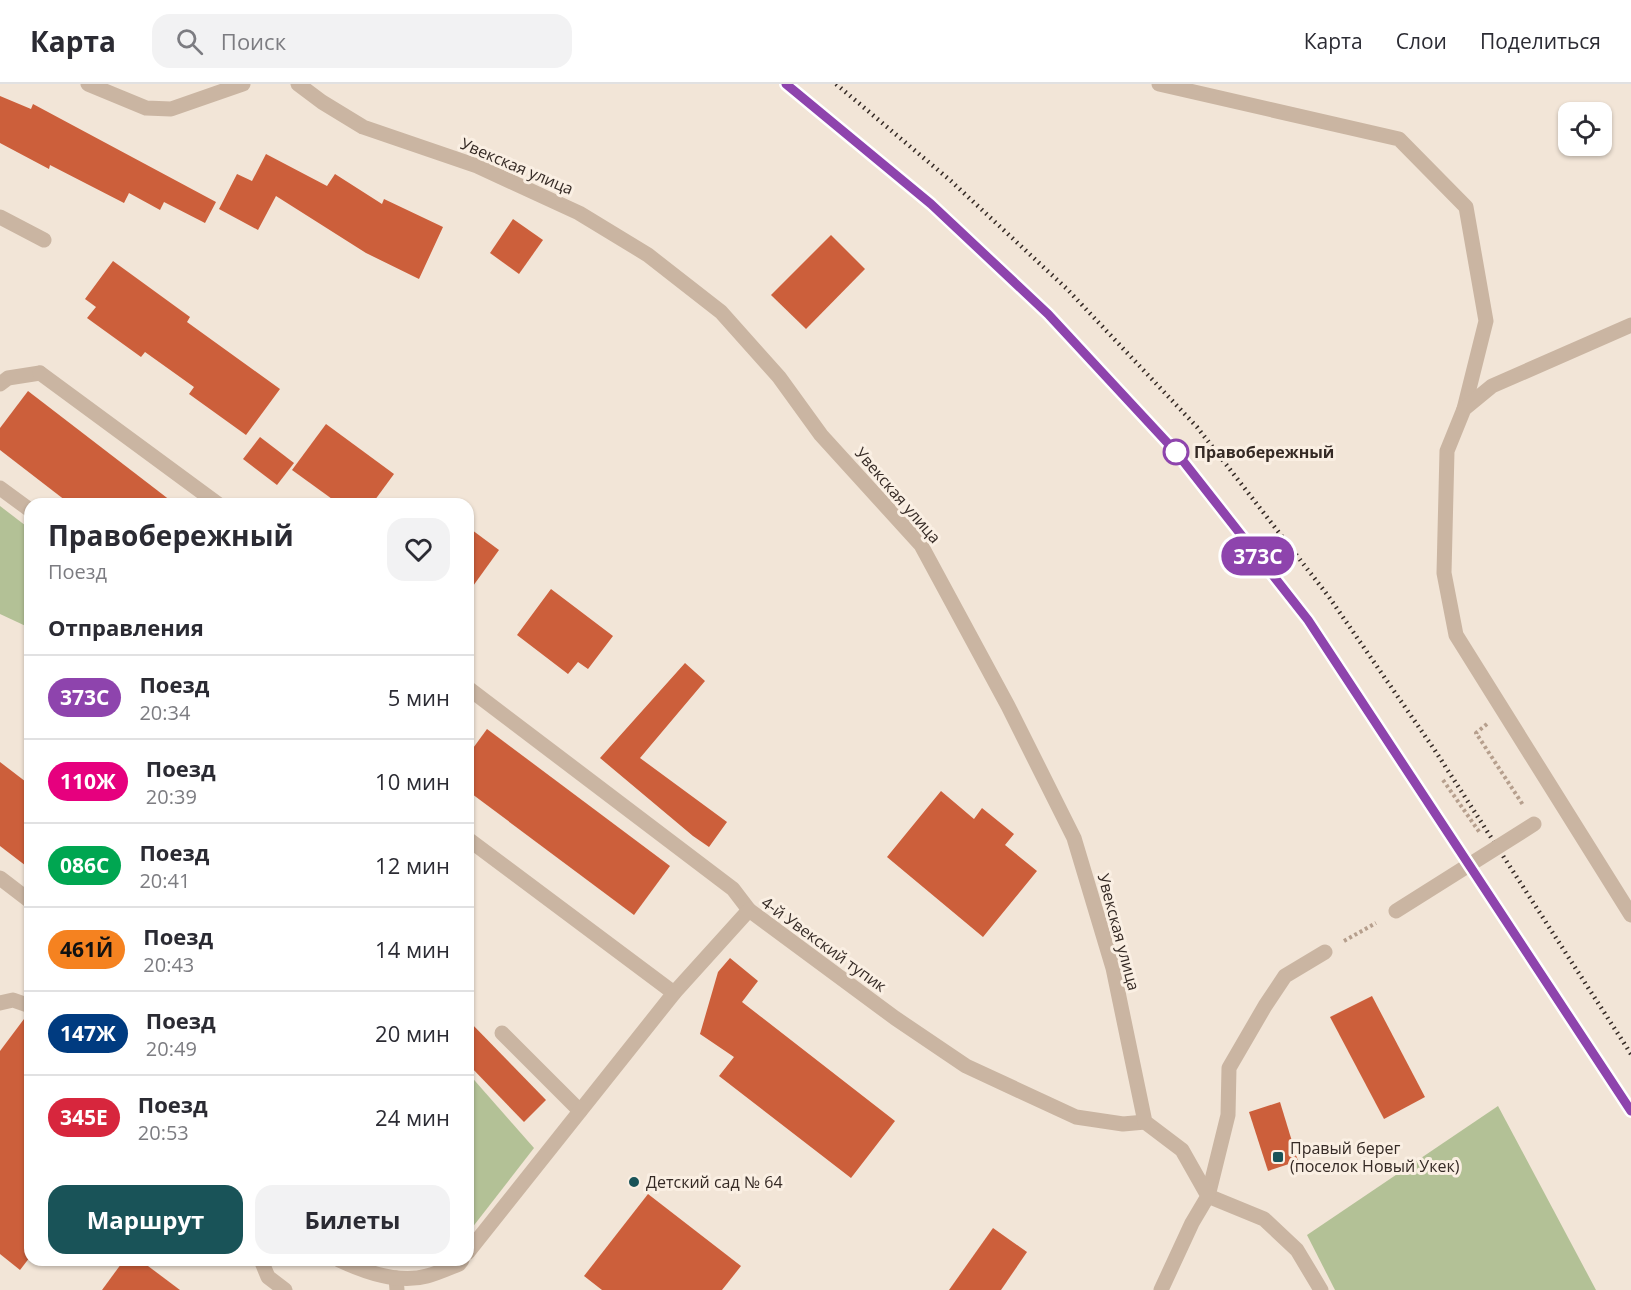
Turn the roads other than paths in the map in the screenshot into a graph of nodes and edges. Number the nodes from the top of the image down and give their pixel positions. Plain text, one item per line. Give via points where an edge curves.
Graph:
1 (88, 84) edge
2 (243, 84) edge
3 (298, 84) edge
4 (1159, 84) edge
5 (0, 217) edge
6 (44, 240) dead end
7 (1631, 325) edge
8 (0, 384) edge
9 (1464, 409) junction
10 (0, 488) edge
11 (210, 498) edge
12 (24, 506) edge
13 (474, 693) edge
14 (1534, 824) road end
15 (474, 843) edge
16 (0, 878) edge
17 (24, 896) edge
18 (748, 910) junction
19 (1396, 911) road end
20 (1631, 915) edge
21 (1325, 952) road end
22 (674, 993) junction
23 (0, 1003) edge
24 (24, 1004) edge
25 (502, 1033) dead end
26 (580, 1111) junction
27 (1145, 1122) junction
28 (1208, 1196) junction
29 (474, 1244) edge
30 (264, 1266) edge
31 (352, 1266) edge
32 (454, 1266) edge
33 (397, 1284) edge
34 (285, 1290) edge
35 (1161, 1290) edge
36 (1321, 1290) edge

1 - 2 street via 146,108 171,109
3 - 27 street, Увекская улица via 363,127 477,166 579,213 648,255 722,312 779,376 821,435 921,545 1074,838 1113,968
4 - 9 street via 1399,140 1466,207 1486,321
5 - 6 street
7 - 9 street via 1492,386
8 - 11 street via 8,378 40,373
9 - 20 street via 1447,451 1444,573 1456,635
10 - 12 street
13 - 18 street via 733,889
14 - 19 street, bridge
15 - 22 street
16 - 17 street
18 - 22 street, 4-й Увекский тупик
18 - 27 street, 4-й Увекский тупик via 966,1066 1076,1117 1123,1124
21 - 28 street via 1285,976 1229,1068 1228,1115
22 - 26 street, 4-й Увекский тупик
23 - 24 street via 13,1000
25 - 26 street
26 - 29 street, 4-й Увекский тупик
27 - 28 street via 1182,1150
28 - 35 street via 1191,1223
28 - 36 street via 1264,1219 1297,1250
30 - 34 street via 268,1276
31 - 33 street
32 - 33 street

